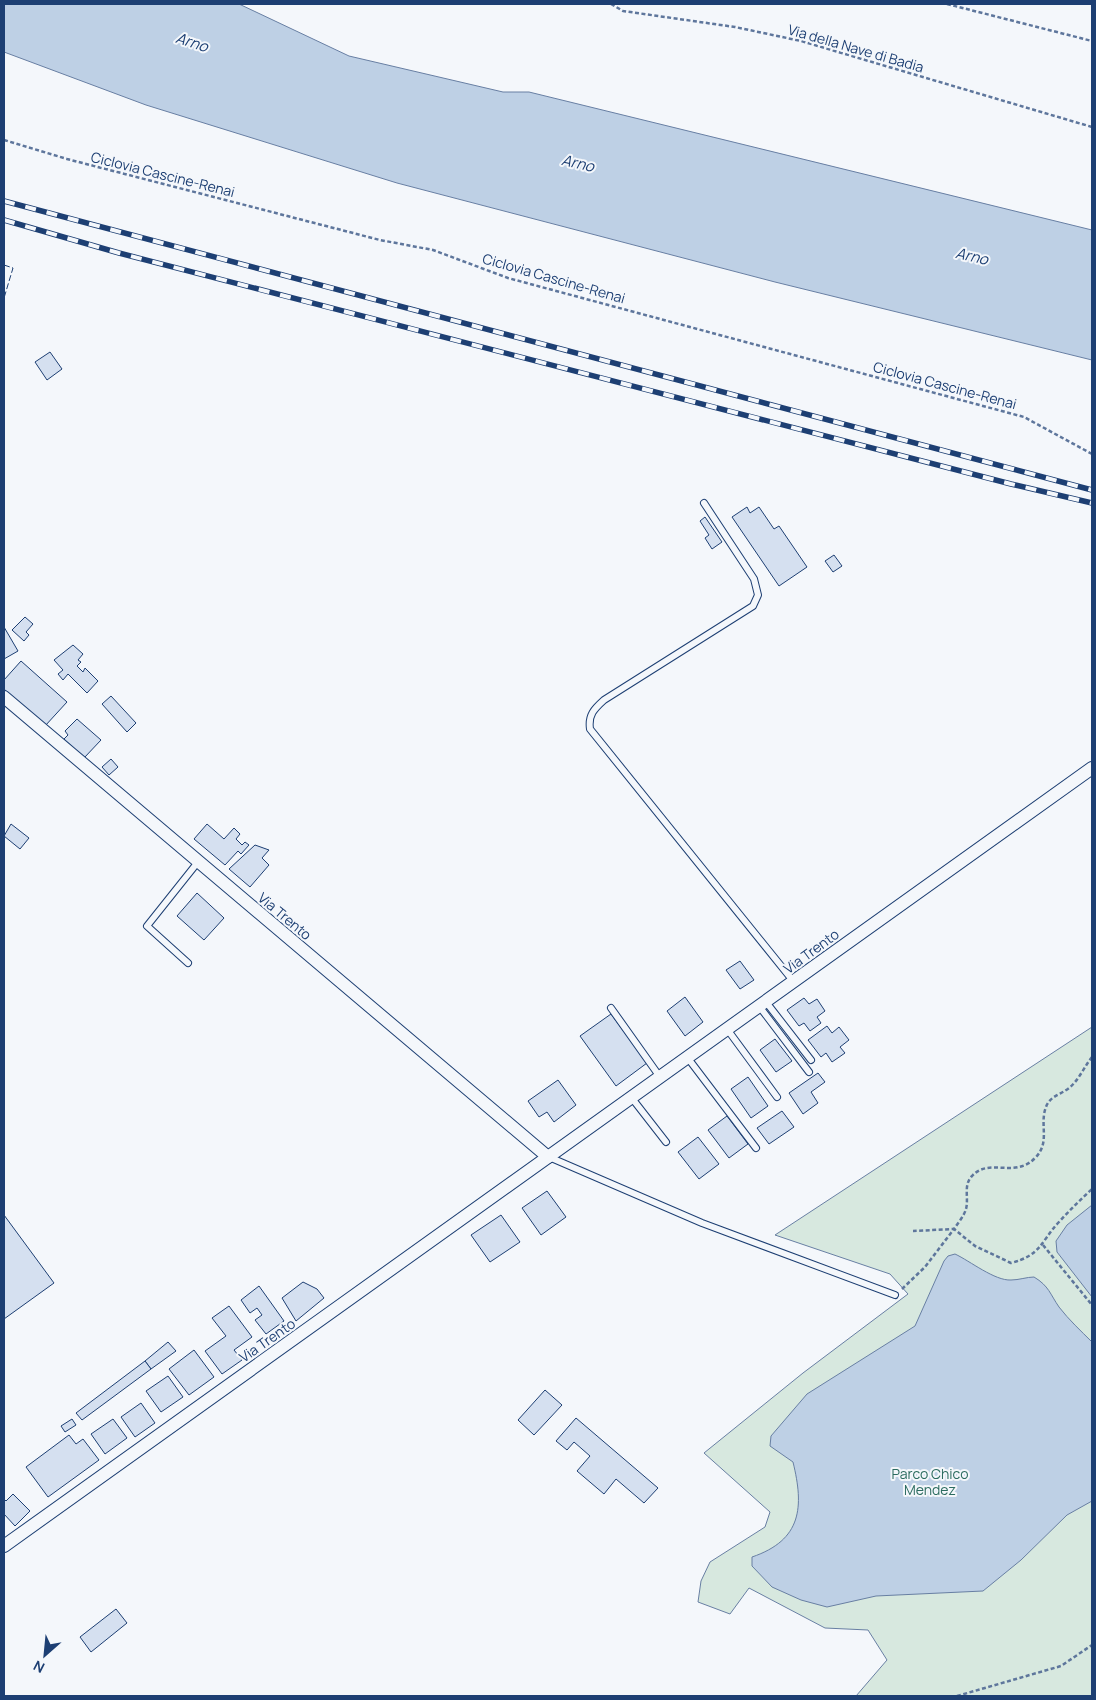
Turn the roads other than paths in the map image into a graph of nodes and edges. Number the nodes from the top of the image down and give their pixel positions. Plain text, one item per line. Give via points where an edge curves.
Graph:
1 (704, 503) dead end
2 (4, 697) edge
3 (1092, 768) edge
4 (198, 862) junction
5 (188, 963) dead end
6 (794, 982) junction
7 (763, 1004) junction
8 (611, 1008) dead end
9 (728, 1029) junction
10 (687, 1057) junction
11 (811, 1060) dead end
12 (809, 1072) dead end
13 (660, 1077) junction
14 (777, 1097) dead end
15 (631, 1098) junction
16 (666, 1142) dead end
17 (756, 1148) dead end
18 (548, 1157) junction
19 (895, 1295) road end
20 (4, 1546) edge

1 - 6 lane via 754,579 758,595 753,606 604,700 588,719 590,729
2 - 4 street, Via Trento
3 - 6 street, Via Trento
4 - 5 lane via 147,926
4 - 18 street, Via Trento
6 - 7 street, Via Trento
7 - 9 street, Via Trento
7 - 11 lane
7 - 12 lane
8 - 13 lane
9 - 10 street, Via Trento
9 - 14 lane
10 - 13 street, Via Trento
10 - 17 lane
13 - 15 street, Via Trento
15 - 16 lane
15 - 18 street, Via Trento
18 - 19 lane via 702,1223
18 - 20 street, Via Trento

